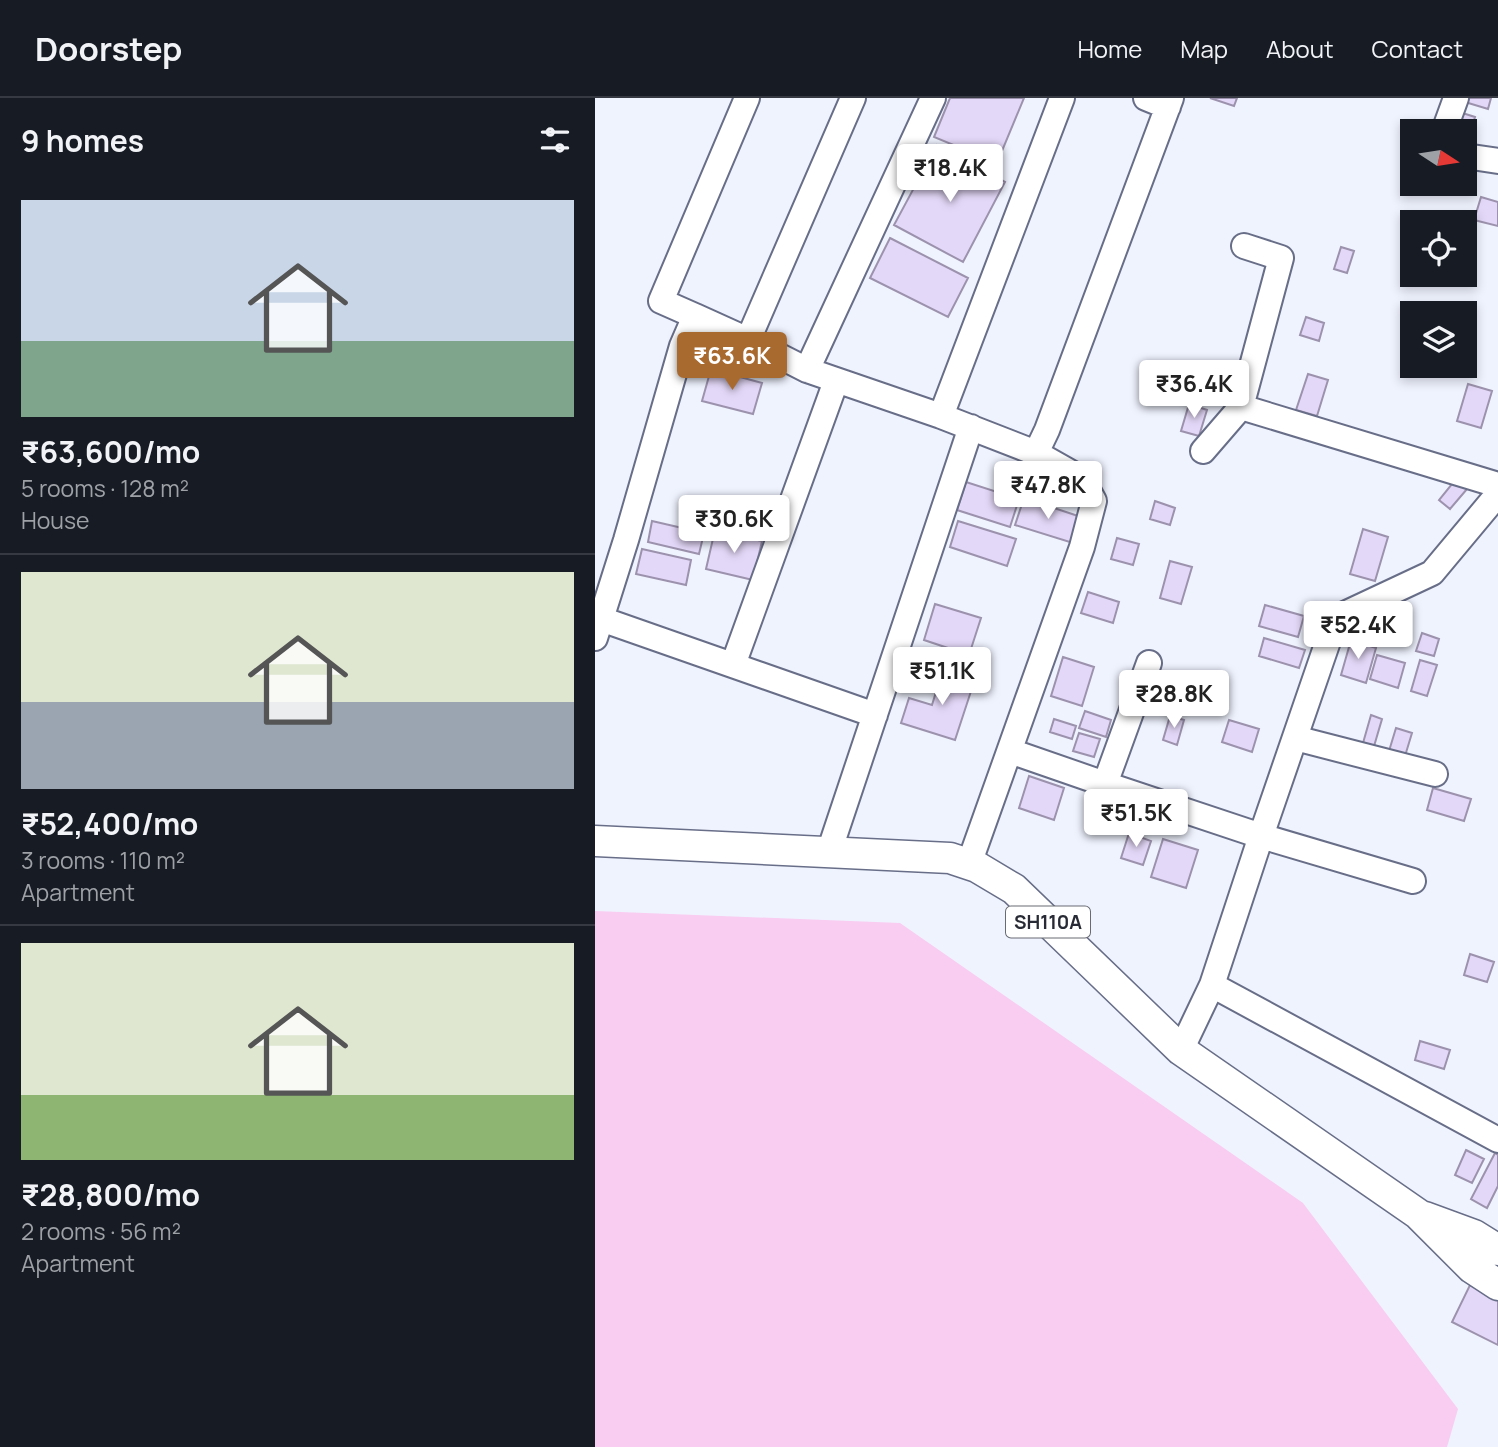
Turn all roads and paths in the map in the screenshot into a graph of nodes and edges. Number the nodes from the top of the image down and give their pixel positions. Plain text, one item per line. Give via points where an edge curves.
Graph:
1 (747, 98) edge
2 (853, 98) edge
3 (933, 98) edge
4 (1062, 98) edge
5 (1456, 98) edge
6 (1162, 101) edge
7 (1448, 119) edge
8 (1477, 158) edge
9 (1498, 161) edge
10 (1244, 246) dead end
11 (695, 316) junction
12 (748, 340) junction
13 (807, 370) junction
14 (836, 381) junction
15 (1241, 407) junction
16 (941, 416) junction
17 (971, 427) junction
18 (1203, 451) dead end
19 (1036, 453) junction
20 (1498, 485) edge
21 (1498, 494) edge
22 (598, 628) edge
23 (1149, 663) dead end
24 (733, 665) junction
25 (875, 715) junction
26 (1295, 738) junction
27 (1010, 751) junction
28 (1435, 775) dead end
29 (1105, 784) junction
30 (1261, 836) junction
31 (595, 841) edge
32 (829, 852) junction
33 (969, 864) junction
34 (1413, 880) dead end
35 (1212, 985) junction
36 (1181, 1050) junction
37 (1498, 1140) edge
38 (1418, 1214) junction
39 (1498, 1250) edge
40 (1498, 1285) edge

1 - 11 street via 661,301
2 - 12 street
3 - 13 street
4 - 16 street
5 - 7 street
6 - 19 street
8 - 9 street
10 - 15 street via 1281,258
11 - 12 street
11 - 22 street via 682,346
12 - 13 street
13 - 14 street
14 - 16 street
14 - 24 street
15 - 18 street
15 - 20 street
16 - 17 street
17 - 19 street
17 - 25 street
19 - 27 street via 1082,479 1094,501
21 - 26 street via 1432,573 1336,618
22 - 24 street
23 - 29 street
24 - 25 street
25 - 32 street
26 - 28 street
26 - 30 street
27 - 29 street
27 - 33 street
29 - 30 street
30 - 34 street
30 - 35 street
31 - 32 main road, SH110A
32 - 33 main road, SH110A via 950,858
33 - 36 main road, SH110A via 1014,889
35 - 36 street
35 - 37 street
36 - 38 main road, SH110A
38 - 39 main road, SH110A via 1474,1235
38 - 40 main road, SH110A via 1472,1268

